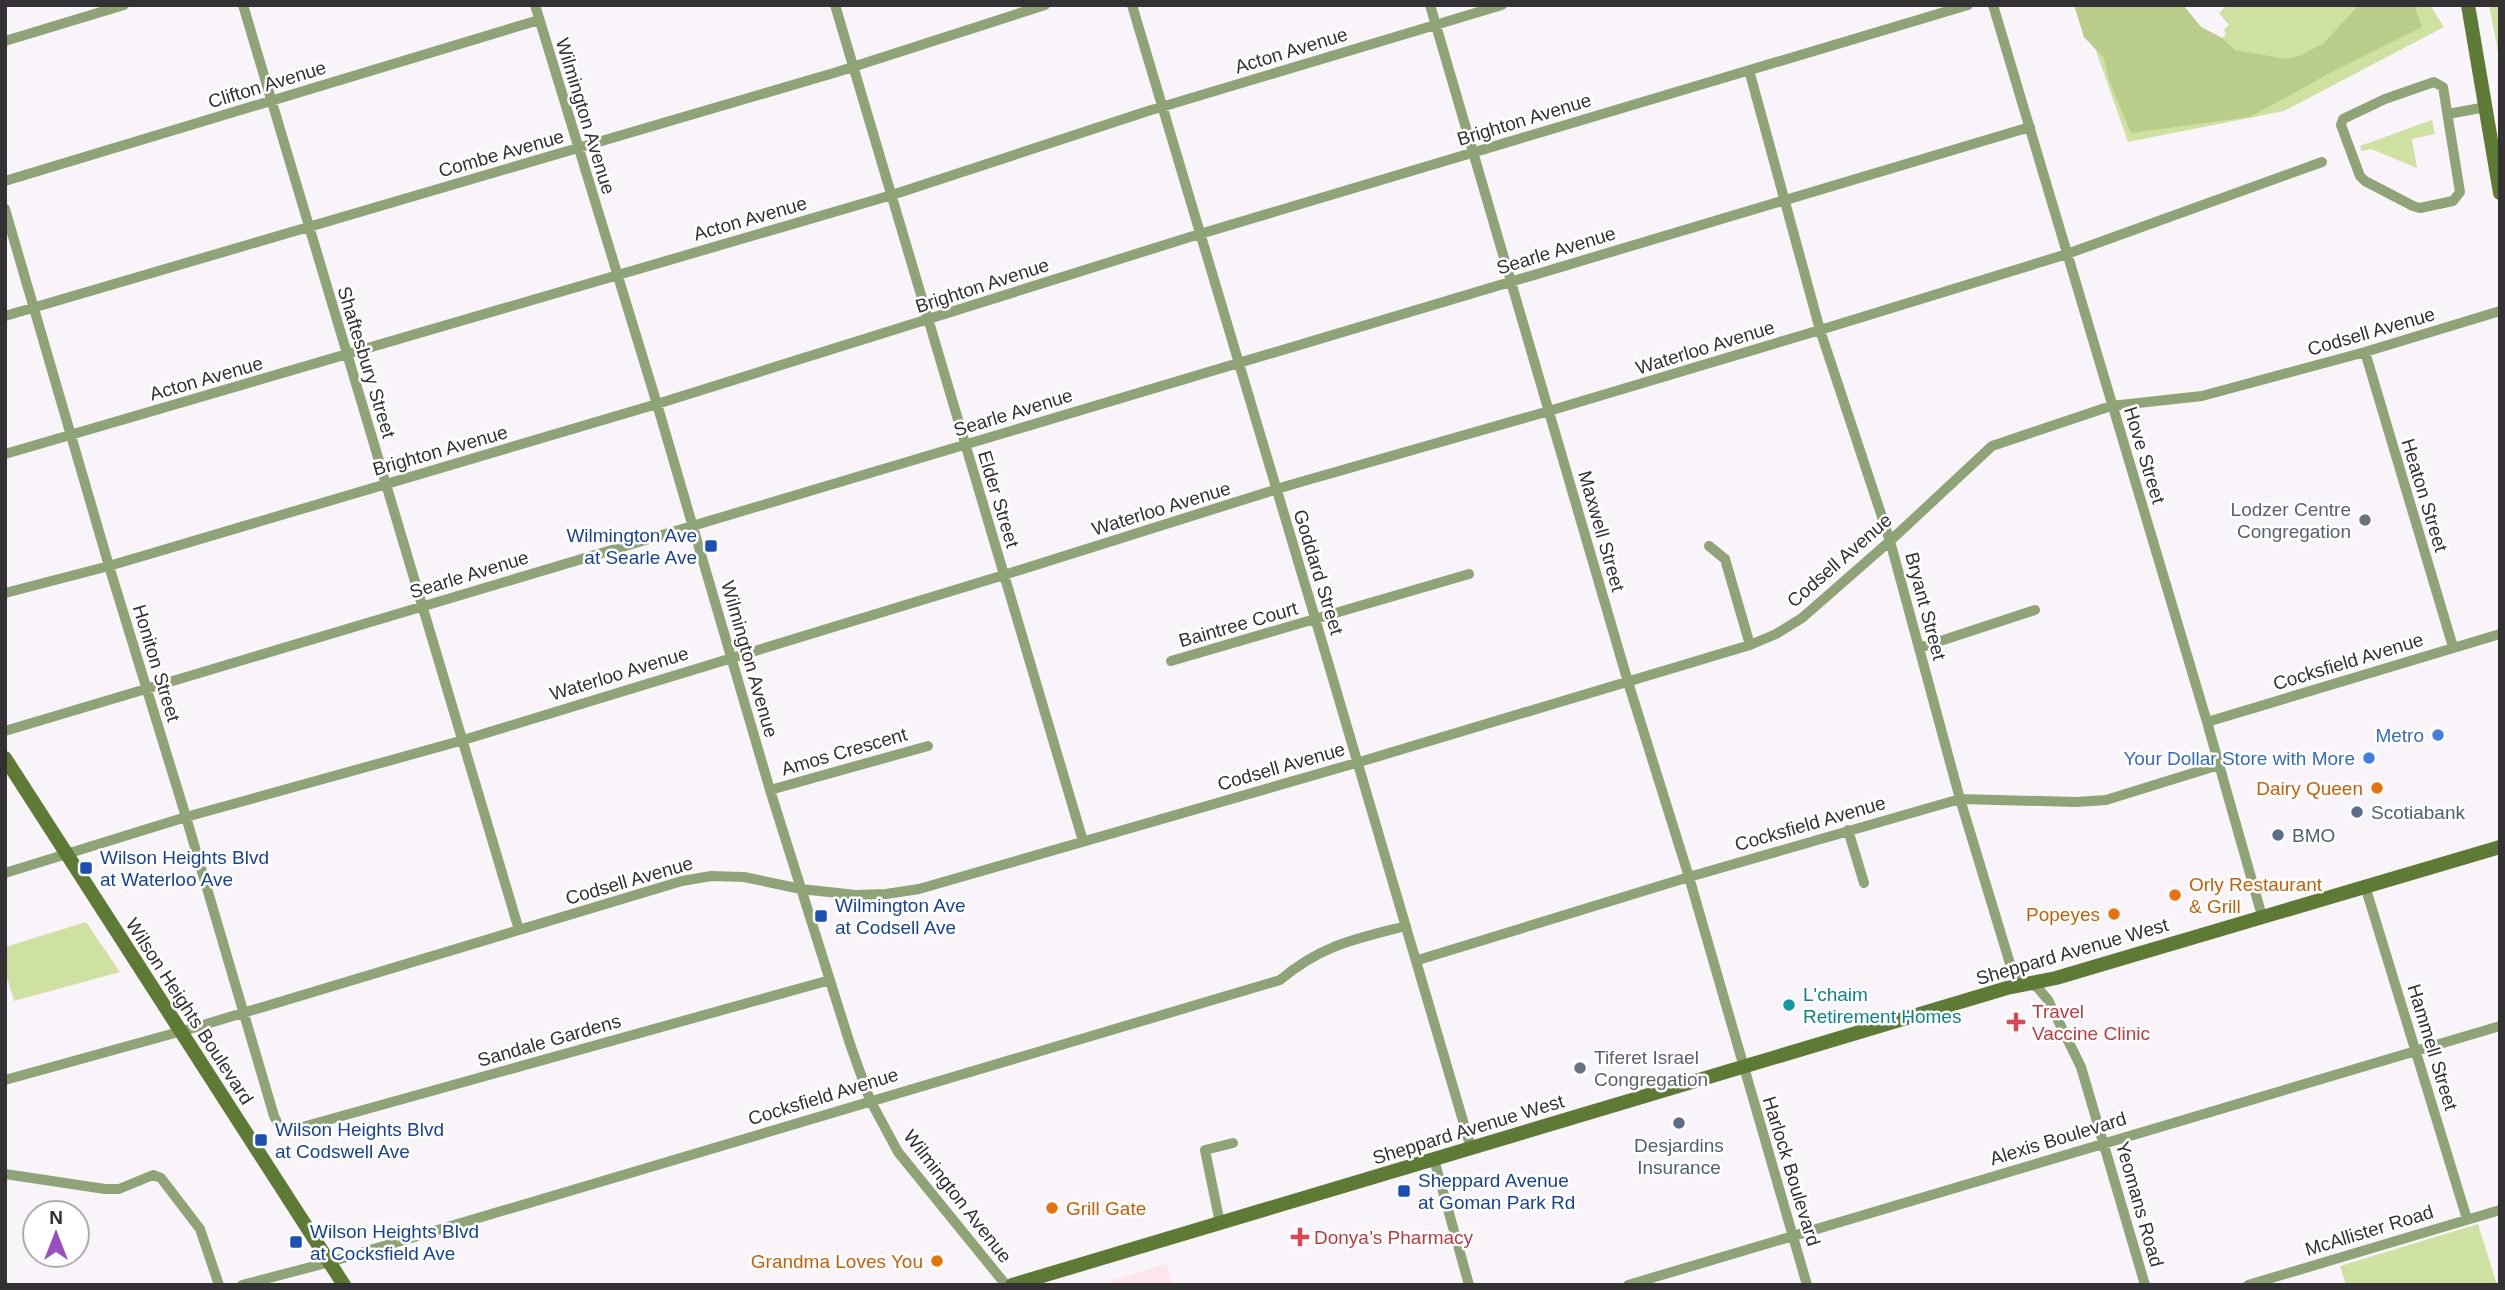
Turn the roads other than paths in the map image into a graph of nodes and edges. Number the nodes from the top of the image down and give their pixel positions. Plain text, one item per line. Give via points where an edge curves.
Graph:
1 (124, 5) edge
2 (243, 5) edge
3 (534, 5) edge
4 (835, 5) edge
5 (1045, 5) edge
6 (1132, 5) edge
7 (1430, 5) edge
8 (1502, 5) edge
9 (1968, 5) edge
10 (1993, 5) edge
11 (2468, 5) edge
12 (539, 20) junction
13 (1436, 24) junction
14 (5, 41) edge
15 (854, 67) junction
16 (1749, 70) junction
17 (272, 101) junction
18 (1163, 107) junction
19 (2486, 107) junction
20 (2448, 114) junction
21 (2030, 127) junction
22 (578, 149) junction
23 (1472, 152) junction
24 (2322, 162) dead end
25 (5, 181) edge
26 (2500, 193) edge
27 (892, 195) junction
28 (1786, 200) junction
29 (5, 209) edge
30 (309, 226) junction
31 (1200, 234) junction
32 (2067, 254) junction
33 (616, 275) junction
34 (1512, 282) junction
35 (34, 308) junction
36 (2500, 311) edge
37 (5, 316) edge
38 (928, 320) junction
39 (1820, 330) junction
40 (2365, 352) junction
41 (346, 356) junction
42 (1238, 363) junction
43 (657, 404) junction
44 (2111, 406) junction
45 (1549, 411) junction
46 (71, 435) junction
47 (964, 445) junction
48 (5, 454) edge
49 (386, 484) junction
50 (1276, 490) junction
51 (693, 526) junction
52 (1890, 541) junction
53 (1709, 546) dead end
54 (109, 566) junction
55 (1469, 573) dead end
56 (1004, 575) junction
57 (5, 593) edge
58 (421, 607) junction
59 (2035, 610) dead end
60 (1315, 620) junction
61 (2500, 634) edge
62 (1750, 645) junction
63 (2452, 647) junction
64 (1919, 648) junction
65 (732, 656) junction
66 (1171, 661) dead end
67 (1628, 682) junction
68 (147, 689) junction
69 (2207, 722) junction
70 (5, 731) edge
71 (460, 740) junction
72 (928, 746) dead end
73 (5, 758) edge
74 (1356, 763) junction
75 (2219, 765) junction
76 (770, 790) junction
77 (1960, 799) junction
78 (186, 817) junction
79 (1848, 830) junction
80 (1083, 841) junction
81 (2500, 847) edge
82 (66, 853) junction
83 (5, 873) edge
84 (1689, 877) junction
85 (1864, 883) dead end
86 (2365, 886) junction
87 (801, 889) junction
88 (2262, 916) junction
89 (1406, 926) junction
90 (519, 930) junction
91 (1418, 960) junction
92 (830, 980) junction
93 (2030, 983) junction
94 (244, 1013) junction
95 (2500, 1026) edge
96 (181, 1032) junction
97 (2416, 1051) junction
98 (1743, 1067) junction
99 (5, 1080) edge
100 (870, 1100) junction
101 (279, 1126) joint
102 (2104, 1142) junction
103 (1233, 1143) dead end
104 (1471, 1148) junction
105 (1434, 1159) junction
106 (5, 1174) edge
107 (2500, 1210) edge
108 (2467, 1219) junction
109 (1220, 1223) junction
110 (1793, 1237) junction
111 (330, 1262) junction
112 (219, 1285) edge
113 (242, 1285) edge
114 (344, 1285) edge
115 (1009, 1285) edge
116 (1469, 1285) edge
117 (1628, 1285) edge
118 (1807, 1285) edge
119 (2145, 1285) edge
120 (2248, 1285) edge

1 - 14 street
2 - 17 street, Shaftesbury Street
3 - 12 street, Wilmington Avenue
4 - 15 street, Elder Street
5 - 15 street, Combe Avenue
6 - 18 street, Goddard Street
7 - 13 street, Maxwell Street
8 - 13 street, Acton Avenue
9 - 16 street, Brighton Avenue
10 - 21 street, Hove Street
11 - 19 main road
12 - 17 street, Clifton Avenue
12 - 22 street, Wilmington Avenue
13 - 18 street, Acton Avenue
13 - 23 street, Maxwell Street
15 - 22 street, Combe Avenue
15 - 27 street, Elder Street
16 - 23 street, Brighton Avenue
16 - 28 street, Bryant Street
17 - 25 street, Clifton Avenue
17 - 30 street, Shaftesbury Street
18 - 27 street, Acton Avenue
18 - 31 street, Goddard Street
19 - 20 street
19 - 26 main road
20 - 20 street via 2443,87 2434,82 2343,119 2341,125 2360,176 2420,208 2453,201 2459,192
21 - 28 street, Searle Avenue
21 - 32 street, Hove Street
22 - 30 street, Combe Avenue
22 - 33 street, Wilmington Avenue
23 - 31 street, Brighton Avenue
23 - 34 street, Maxwell Street
24 - 32 street, Waterloo Avenue
27 - 33 street, Acton Avenue
27 - 38 street, Elder Street
28 - 34 street, Searle Avenue
28 - 39 street, Bryant Street
29 - 35 street, Honiton Street
30 - 35 street, Combe Avenue
30 - 41 street, Shaftesbury Street
31 - 38 street, Brighton Avenue
31 - 42 street, Goddard Street
32 - 39 street, Waterloo Avenue
32 - 44 street, Hove Street
33 - 41 street, Acton Avenue
33 - 43 street, Wilmington Avenue
34 - 42 street, Searle Avenue
34 - 45 street, Maxwell Street
35 - 37 street, Combe Avenue
35 - 46 street, Honiton Street
36 - 40 street, Codsell Avenue
38 - 43 street, Brighton Avenue
38 - 47 street, Elder Street
39 - 45 street, Waterloo Avenue
39 - 52 street, Bryant Street
40 - 44 street, Codsell Avenue via 2202,396
40 - 63 street, Heaton Street
41 - 46 street, Acton Avenue
41 - 49 street, Shaftesbury Street
42 - 47 street, Searle Avenue
42 - 50 street, Goddard Street
43 - 49 street, Brighton Avenue
43 - 51 street, Wilmington Avenue
44 - 52 street, Codsell Avenue via 1992,446
44 - 69 street, Hove Street
45 - 50 street, Waterloo Avenue
45 - 67 street, Maxwell Street
46 - 48 street, Acton Avenue
46 - 54 street, Honiton Street
47 - 51 street, Searle Avenue
47 - 56 street, Elder Street
49 - 54 street, Brighton Avenue
49 - 58 street, Shaftesbury Street
50 - 56 street, Waterloo Avenue
50 - 60 street, Goddard Street
51 - 58 street, Searle Avenue
51 - 65 street, Wilmington Avenue
52 - 62 street, Codsell Avenue via 1802,618
52 - 64 street, Bryant Street
53 - 62 street via 1725,559
54 - 57 street, Brighton Avenue
54 - 68 street, Honiton Street
55 - 60 street, Baintree Court
56 - 65 street, Waterloo Avenue
56 - 80 street, Elder Street
58 - 68 street, Searle Avenue
58 - 71 street, Shaftesbury Street
59 - 64 street
60 - 66 street, Baintree Court
60 - 74 street, Goddard Street
61 - 63 street, Cocksfield Avenue
62 - 67 street, Codsell Avenue
63 - 69 street, Cocksfield Avenue
64 - 77 street, Bryant Street
65 - 71 street, Waterloo Avenue
65 - 76 street, Wilmington Avenue
67 - 74 street, Codsell Avenue
67 - 84 street, Maxwell Street
68 - 70 street, Searle Avenue
68 - 78 street, Honiton Street
69 - 75 street, Hove Street
71 - 78 street, Waterloo Avenue
71 - 90 street, Shaftesbury Street
72 - 76 street, Amos Crescent
73 - 82 main road, Wilson Heights Boulevard
74 - 80 street, Codsell Avenue
74 - 89 street, Goddard Street
75 - 77 street, Cocksfield Avenue via 2106,800
75 - 88 street, Hove Street
76 - 87 street, Wilmington Avenue
77 - 79 street, Cocksfield Avenue
77 - 93 street, Bryant Street via 2011,967
78 - 82 street, Waterloo Avenue
78 - 94 street, Honiton Street
79 - 84 street, Cocksfield Avenue
79 - 85 street
80 - 87 street, Codsell Avenue via 919,889 856,895
81 - 86 main road, Sheppard Avenue West
82 - 83 street, Waterloo Avenue
82 - 96 main road, Wilson Heights Boulevard
84 - 91 street, Cocksfield Avenue
84 - 98 street, Maxwell Street
86 - 88 main road, Sheppard Avenue West
86 - 97 street, Hammell Street
87 - 90 street, Codsell Avenue via 744,877 711,876
87 - 92 street, Wilmington Avenue
88 - 93 main road, Sheppard Avenue West
89 - 91 street, Goddard Street
89 - 100 street, Cocksfield Avenue via 1341,943 1301,962 1280,980
90 - 94 street, Codsell Avenue
91 - 104 street, Goddard Street
92 - 100 street, Wilmington Avenue
92 - 101 street, Sandale Gardens via 288,1131
93 - 98 main road, Sheppard Avenue West
93 - 102 street, Yeomans Road via 2048,1000 2061,1023 2081,1068
94 - 96 street, Codsell Avenue
94 - 101 street, Honiton Street
95 - 97 street, Alexis Boulevard
96 - 99 street, Codsell Avenue
96 - 111 main road, Wilson Heights Boulevard
97 - 102 street, Alexis Boulevard
97 - 108 street, Hammell Street
98 - 104 main road, Sheppard Avenue West
98 - 110 street, Harlock Boulevard
100 - 111 street, Cocksfield Avenue
100 - 115 street, Wilmington Avenue via 898,1152
102 - 110 street, Alexis Boulevard
102 - 119 street, Yeomans Road
103 - 109 street via 1205,1150
104 - 105 main road, Sheppard Avenue West
105 - 109 main road, Sheppard Avenue West
105 - 116 street
106 - 112 street via 105,1189 153,1175 161,1178 201,1229
107 - 108 street, McAllister Road
108 - 120 street, McAllister Road
109 - 115 main road, Sheppard Avenue West
110 - 117 street, Alexis Boulevard
110 - 118 street, Harlock Boulevard
111 - 113 street, Cocksfield Avenue
111 - 114 main road, Wilson Heights Boulevard

